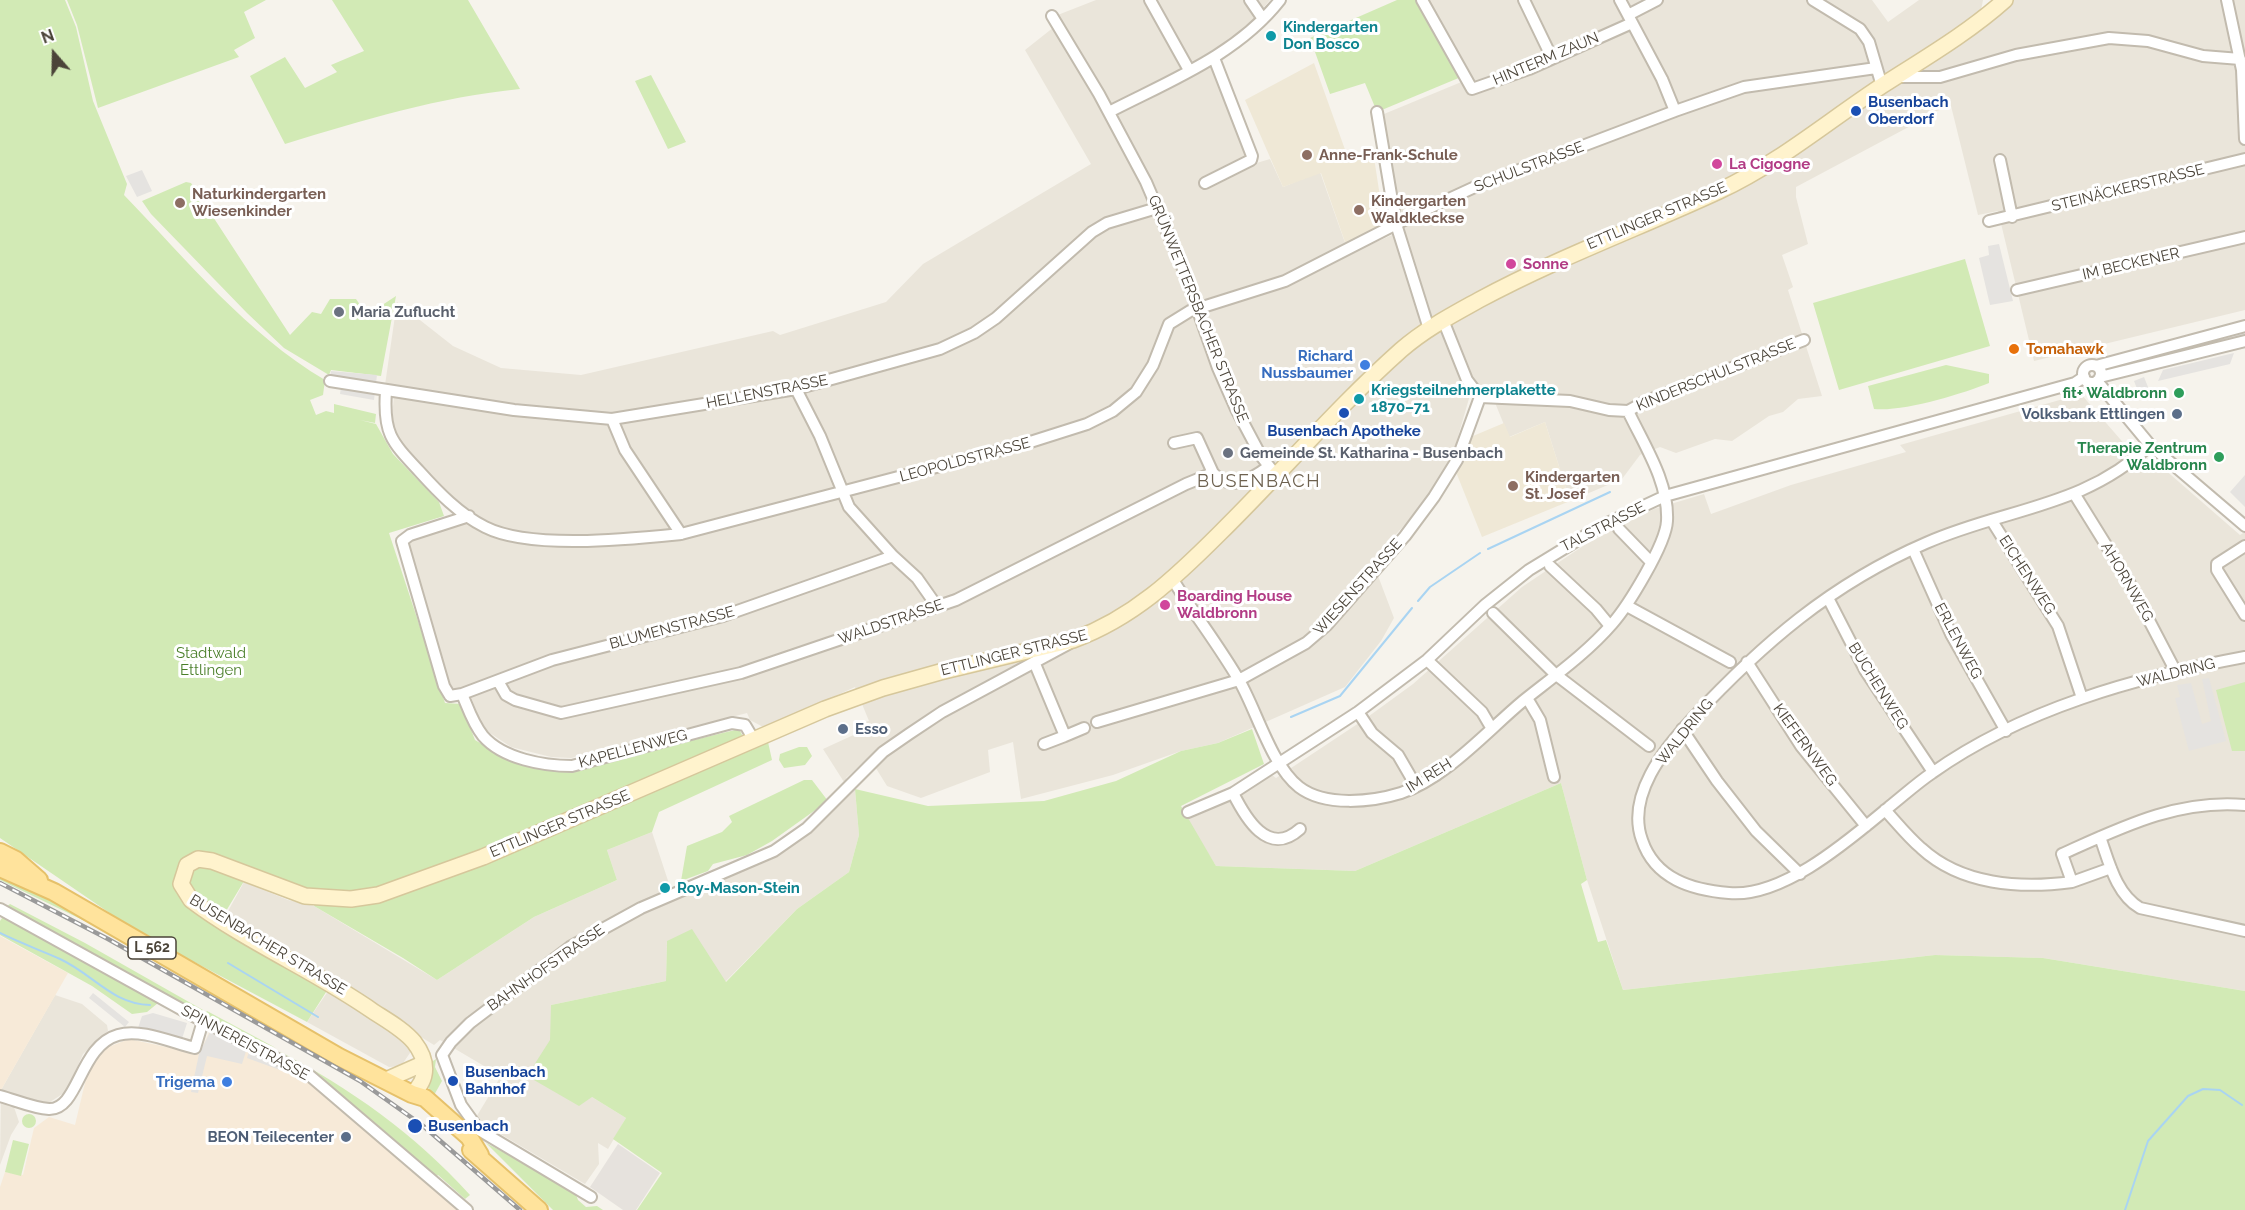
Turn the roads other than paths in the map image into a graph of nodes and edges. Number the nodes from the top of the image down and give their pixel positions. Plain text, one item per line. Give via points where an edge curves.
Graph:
1 (1150, 0) edge
2 (1250, 0) edge
3 (1280, 0) edge
4 (1422, 0) edge
5 (1524, 0) edge
6 (1620, 0) edge
7 (1657, 0) edge
8 (1813, 0) edge
9 (2006, 0) edge
10 (2227, 0) edge
11 (1989, 7) edge
12 (1052, 16) dead end
13 (1263, 19) junction
14 (1630, 19) junction
15 (1214, 58) junction
16 (1552, 58) junction
17 (2240, 59) junction
18 (1876, 68) junction
19 (1189, 70) junction
20 (1896, 77) junction
21 (1882, 86) junction
22 (1675, 111) junction
23 (1109, 112) junction
24 (1377, 112) dead end
25 (2245, 139) edge
26 (2245, 159) edge
27 (2000, 160) dead end
28 (1205, 183) dead end
29 (1157, 208) junction
30 (2012, 217) junction
31 (1989, 221) dead end
32 (1396, 224) junction
33 (2245, 237) edge
34 (2017, 290) dead end
35 (1197, 309) junction
36 (1443, 320) junction
37 (2245, 326) edge
38 (1429, 329) junction
39 (1804, 340) dead end
40 (2245, 341) edge
41 (2096, 366) junction
42 (2084, 377) junction
43 (2098, 379) junction
44 (330, 381) dead end
45 (796, 389) junction
46 (386, 391) junction
47 (1480, 397) junction
48 (1628, 411) junction
49 (612, 419) junction
50 (1174, 443) dead end
51 (2150, 446) junction
52 (1273, 471) junction
53 (1212, 473) junction
54 (843, 493) junction
55 (2075, 495) junction
56 (1665, 496) junction
57 (469, 516) junction
58 (1992, 521) junction
59 (2245, 526) edge
60 (1619, 529) dead end
61 (681, 534) junction
62 (2245, 546) edge
63 (1913, 549) junction
64 (893, 556) junction
65 (1650, 561) junction
66 (1550, 566) dead end
67 (1173, 580) junction
68 (1828, 598) junction
69 (936, 605) junction
70 (1627, 606) junction
71 (1493, 613) dead end
72 (2245, 615) edge
73 (1610, 626) junction
74 (1073, 640) junction
75 (2245, 657) edge
76 (1730, 662) dead end
77 (1747, 662) junction
78 (1035, 664) junction
79 (1430, 664) junction
80 (2175, 672) junction
81 (1555, 674) junction
82 (1239, 680) junction
83 (498, 681) junction
84 (462, 694) junction
85 (1527, 698) junction
86 (2082, 698) junction
87 (1358, 712) junction
88 (1097, 722) dead end
89 (1084, 728) dead end
90 (1492, 729) junction
91 (1682, 729) junction
92 (2006, 731) junction
93 (1065, 736) junction
94 (754, 740) junction
95 (1044, 744) dead end
96 (1649, 746) dead end
97 (1280, 763) junction
98 (1933, 772) junction
99 (1554, 777) dead end
100 (1416, 786) junction
101 (1233, 792) junction
102 (2245, 805) edge
103 (1885, 810) junction
104 (1188, 812) dead end
105 (1866, 826) junction
106 (1300, 829) dead end
107 (2100, 837) junction
108 (0, 852) edge
109 (483, 857) joint
110 (0, 868) edge
111 (2111, 868) junction
112 (1800, 874) junction
113 (2072, 882) junction
114 (54, 892) junction
115 (0, 909) edge
116 (2245, 931) edge
117 (203, 1021) junction
118 (442, 1055) junction
119 (421, 1060) junction
120 (386, 1080) junction
121 (412, 1094) junction
122 (0, 1096) edge
123 (591, 1197) dead end
124 (467, 1210) edge
125 (539, 1210) edge

1 - 19 street
2 - 13 street
3 - 13 street
4 - 16 street, HINTERM ZAUN via 1472,89
5 - 16 street
6 - 14 street
7 - 14 street, HINTERM ZAUN
8 - 18 street via 1860,29 1869,42
9 - 11 main road, ETTLINGER STRASSE
10 - 17 street
11 - 20 main road, ETTLINGER STRASSE
12 - 23 street, GRÜNWETTERSBACHER STRASSE
13 - 15 street
14 - 16 street, HINTERM ZAUN
14 - 22 street
15 - 19 street
15 - 28 street via 1252,156
17 - 20 street via 2203,56 2148,40 2109,38 2016,55 1940,77
17 - 25 street
18 - 21 street
18 - 22 street, SCHULSTRASSE via 1744,87
19 - 23 street
20 - 21 main road, ETTLINGER STRASSE
21 - 36 main road, ETTLINGER STRASSE via 1786,154 1738,181 1562,257
22 - 32 street, SCHULSTRASSE via 1477,186
23 - 29 street, GRÜNWETTERSBACHER STRASSE
24 - 32 street
26 - 30 street, STEINÄCKERSTRASSE
27 - 30 street
29 - 35 street, GRÜNWETTERSBACHER STRASSE
29 - 45 street, HELLENSTRASSE via 1107,223 1092,232 974,333 940,349
30 - 31 street, STEINÄCKERSTRASSE
32 - 35 street, SCHULSTRASSE via 1285,281
32 - 38 street
33 - 34 street, IM BECKENER
35 - 52 street, GRÜNWETTERSBACHER STRASSE via 1236,409
35 - 54 street, LEOPOLDSTRASSE via 1169,324 1145,380 1136,393 1113,411 1087,424 1024,444
36 - 38 main road, ETTLINGER STRASSE
36 - 47 street via 1467,380
37 - 41 street, TALSTRASSE
38 - 52 main road, ETTLINGER STRASSE via 1402,349
39 - 48 street, KINDERSCHULSTRASSE
40 - 43 street
41 - 42 street, TALSTRASSE via 2085,369
41 - 43 street via 2101,371
42 - 43 street via 2091,383
42 - 56 street, TALSTRASSE via 2075,383
43 - 51 street
44 - 46 street, HELLENSTRASSE
45 - 49 street, HELLENSTRASSE
45 - 54 street
46 - 49 street, HELLENSTRASSE via 514,410
46 - 57 street, LEOPOLDSTRASSE via 385,423 395,446 443,497
47 - 48 street, KINDERSCHULSTRASSE via 1569,401
47 - 82 street, WIESENSTRASSE via 1456,460 1405,536 1327,625 1306,643
48 - 56 street, KINDERSCHULSTRASSE
49 - 61 street via 625,450
50 - 53 street via 1197,438
51 - 55 street, WALDRING via 2103,481
51 - 59 street
52 - 53 street via 1234,484 1219,480
52 - 67 main road, ETTLINGER STRASSE
53 - 69 street, WALDSTRASSE via 956,600
54 - 61 street, LEOPOLDSTRASSE
54 - 64 street via 849,507
55 - 58 street, WALDRING
55 - 80 street, AHORNWEG via 2129,582
56 - 65 street, IM REH via 1664,535
56 - 79 street, TALSTRASSE via 1544,559 1499,593
57 - 61 street, LEOPOLDSTRASSE via 499,533 550,540
57 - 84 street, BLUMENSTRASSE via 402,542 444,686 450,696
58 - 63 street, WALDRING
58 - 86 street, EICHENWEG via 2048,605
60 - 65 street
62 - 72 street via 2217,564 2217,570
63 - 68 street, WALDRING
63 - 92 street, ERLENWEG via 1951,634
64 - 69 street via 917,578
64 - 83 street, BLUMENSTRASSE via 723,616 552,660
65 - 70 street, IM REH
66 - 73 street
67 - 74 main road, ETTLINGER STRASSE via 1122,618
67 - 82 street, IM REH
68 - 77 street, WALDRING via 1776,634
68 - 98 street, BUCHENWEG via 1865,670
69 - 83 street, WALDSTRASSE via 741,673 561,713 515,700 506,695
70 - 73 street, IM REH
70 - 76 street
71 - 81 street
73 - 81 street, IM REH
74 - 78 street, BAHNHOFSTRASSE
74 - 94 main road, ETTLINGER STRASSE via 883,688
75 - 80 street, WALDRING
77 - 91 street, WALDRING
77 - 105 street, KIEFERNWEG via 1801,746
78 - 93 street
78 - 118 street, BAHNHOFSTRASSE via 942,712 883,752 807,828 774,850 641,908 570,947 470,1023
79 - 87 street, TALSTRASSE
79 - 90 street via 1482,712
80 - 86 street, WALDRING
81 - 85 street, IM REH
81 - 96 street
82 - 88 street, WIESENSTRASSE
82 - 97 street, IM REH
83 - 84 street, BLUMENSTRASSE
84 - 94 street, KAPELLENWEG via 476,726 493,745 553,766 572,766 732,723 745,725
85 - 90 street, IM REH
85 - 99 street via 1540,720
86 - 92 street, WALDRING
87 - 97 street, TALSTRASSE
87 - 100 street via 1372,733 1398,755
89 - 93 street
90 - 100 street, IM REH
91 - 112 street via 1756,831
91 - 112 street, WALDRING via 1644,787 1639,831 1642,843 1660,870 1696,889 1737,894 1768,888
92 - 98 street, WALDRING
93 - 95 street
94 - 109 main road, ETTLINGER STRASSE
97 - 100 street, IM REH via 1300,788 1328,798 1379,798
97 - 101 street, TALSTRASSE
98 - 103 street, WALDRING
101 - 104 street, TALSTRASSE
101 - 106 street via 1248,822 1256,829 1280,838 1293,836
102 - 107 street via 2220,803 2174,809
103 - 105 street, WALDRING
103 - 113 street via 1921,849 1975,877 2022,886
105 - 112 street, WALDRING
107 - 111 street
107 - 113 street via 2062,854
108 - 114 main road, L 562 via 16,860
109 - 119 main road, BUSENBACHER STRASSE via 403,888 351,899 305,896 205,859 192,861 183,872 181,884 191,900 352,997 408,1036
110 - 114 main road, L 562
111 - 113 street
111 - 116 street via 2129,902 2140,908
114 - 120 main road, L 562 via 300,1035
115 - 117 street, SPINNEREISTRASSE
117 - 122 street via 195,1048 128,1034 104,1041 84,1066 71,1097 58,1108
117 - 124 street, SPINNEREISTRASSE via 309,1075
118 - 119 street
118 - 123 street via 464,1111 479,1130
119 - 120 main road
119 - 121 main road via 411,1086
120 - 121 main road, L 562
121 - 125 main road, L 562 via 425,1098 449,1117 480,1155

